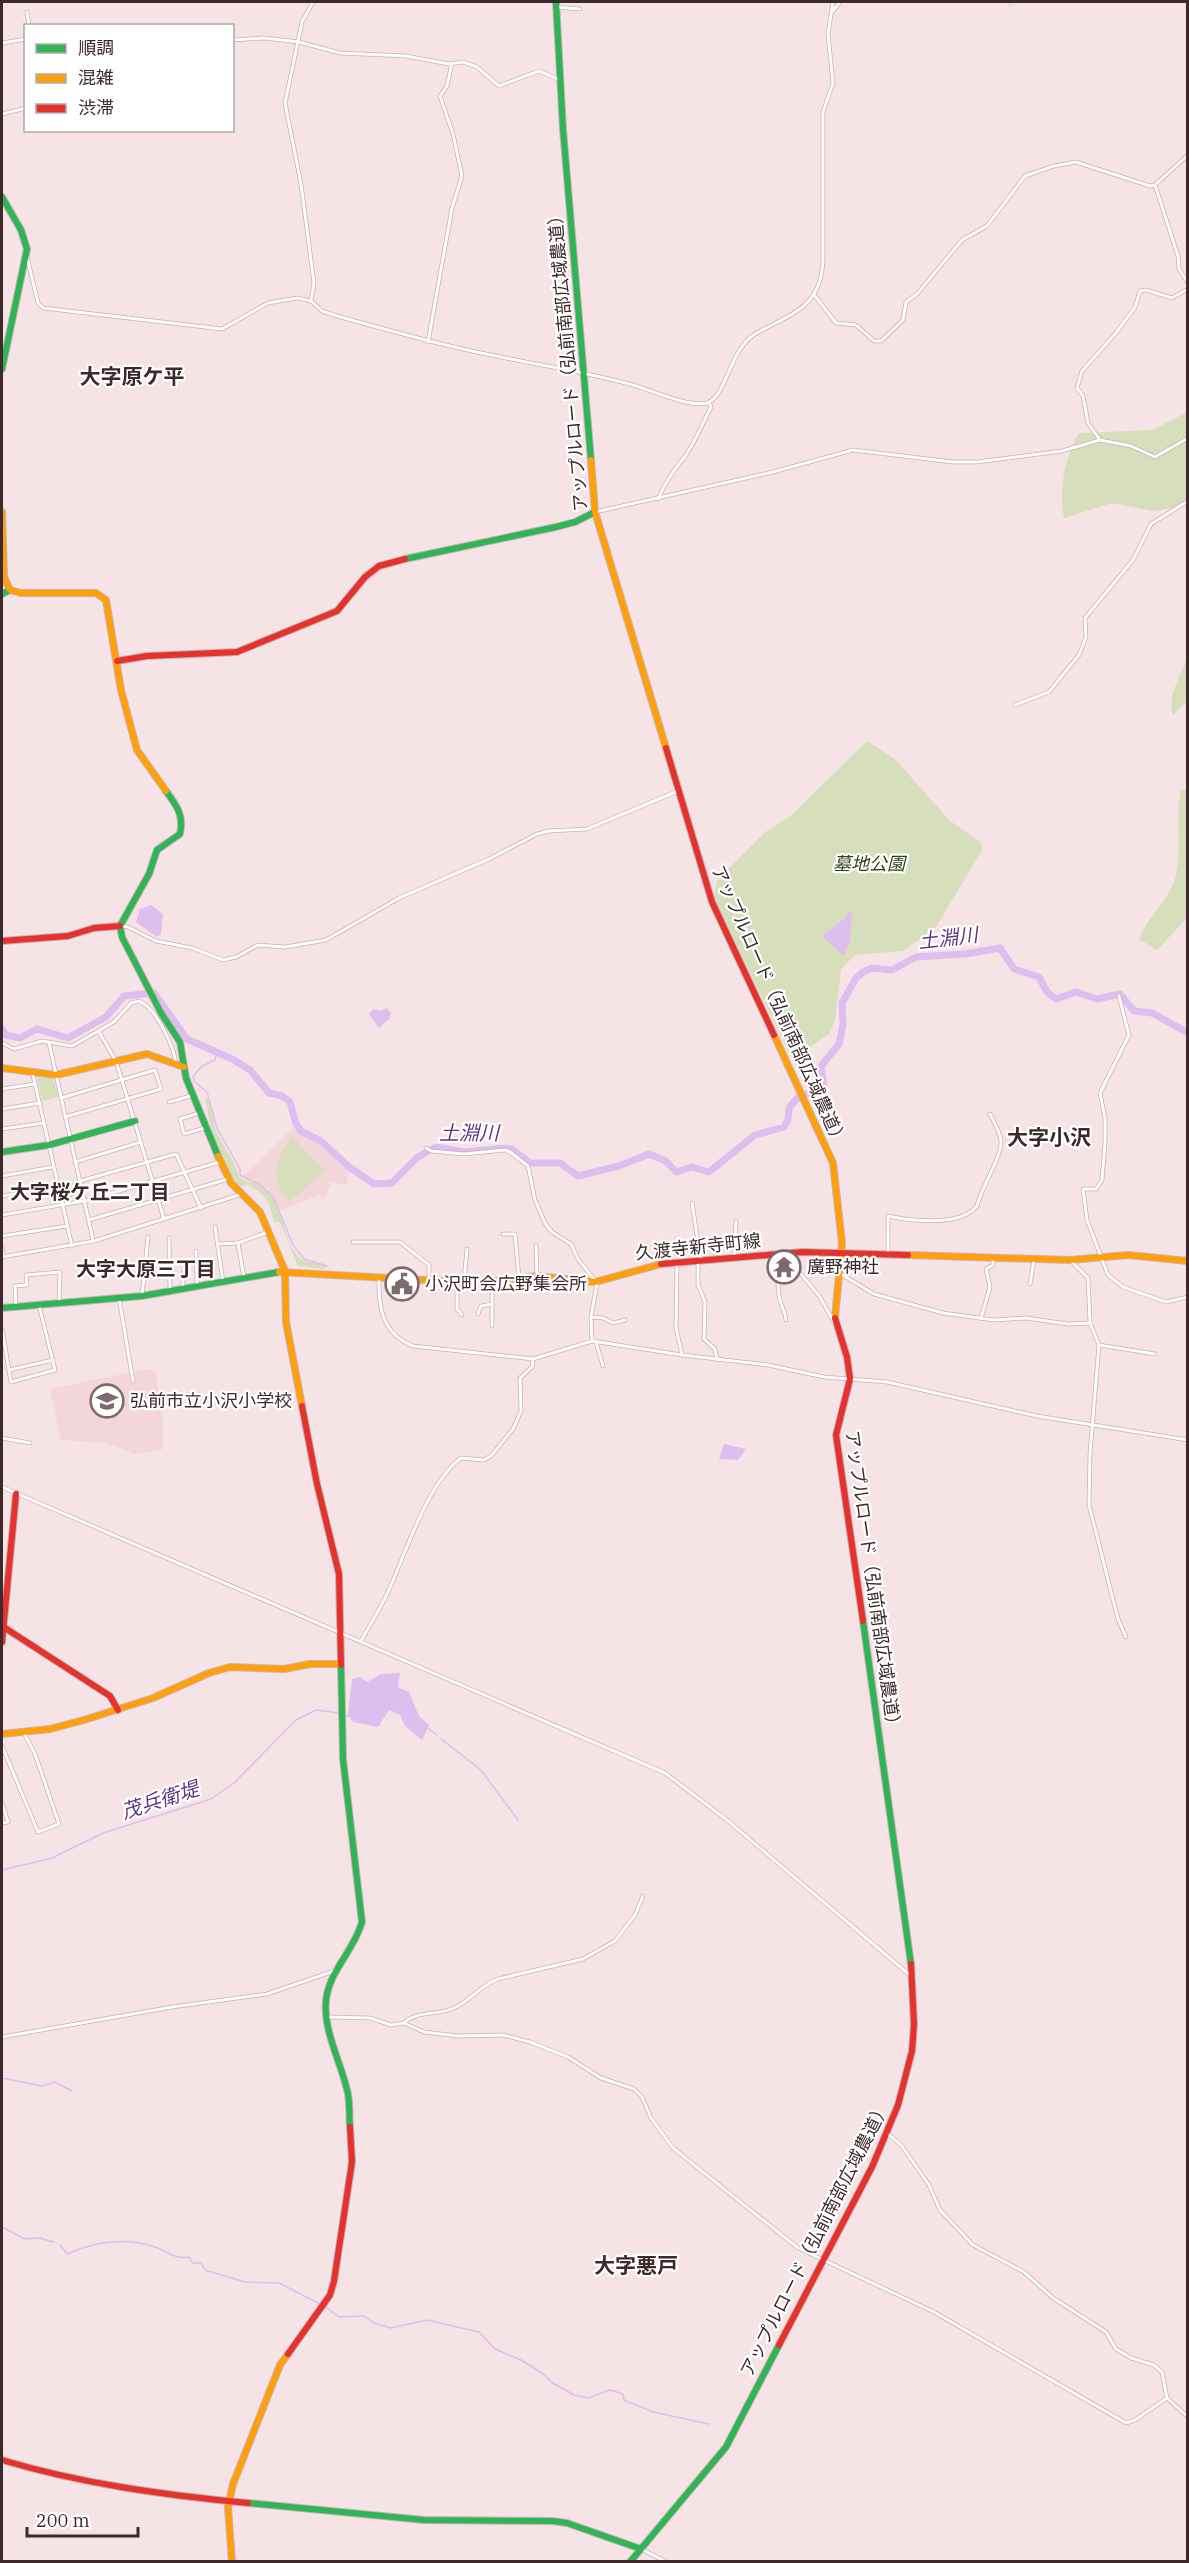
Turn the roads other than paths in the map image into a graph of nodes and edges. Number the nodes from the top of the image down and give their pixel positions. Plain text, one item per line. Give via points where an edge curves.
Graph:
1 (313, 2) edge
2 (833, 2) edge
3 (840, 2) edge
4 (556, 4) edge
5 (580, 9) dead end
6 (27, 12) dead end
7 (832, 12) junction
8 (29, 24) edge
9 (24, 39) edge
10 (234, 40) edge
11 (299, 42) junction
12 (2, 44) edge
13 (452, 63) junction
14 (560, 81) junction
15 (24, 108) edge
16 (2, 114) edge
17 (1187, 154) edge
18 (1155, 185) junction
19 (2, 196) edge
20 (27, 257) junction
21 (1188, 283) edge
22 (1188, 289) edge
23 (815, 296) junction
24 (311, 301) junction
25 (428, 342) junction
26 (2, 369) edge
27 (582, 374) junction
28 (709, 402) junction
29 (1188, 438) edge
30 (1100, 441) junction
31 (658, 499) junction
32 (1188, 501) edge
33 (595, 512) junction
34 (2, 516) edge
35 (10, 590) junction
36 (2, 594) edge
37 (117, 661) junction
38 (1015, 705) dead end
39 (678, 791) junction
40 (120, 926) junction
41 (2, 941) edge
42 (1119, 996) dead end
43 (99, 1032) junction
44 (2, 1043) edge
45 (49, 1043) junction
46 (116, 1061) junction
47 (176, 1064) junction
48 (184, 1067) junction
49 (2, 1068) edge
50 (33, 1074) junction
51 (56, 1075) junction
52 (122, 1080) junction
53 (35, 1084) junction
54 (2, 1089) edge
55 (194, 1095) junction
56 (61, 1098) junction
57 (128, 1099) junction
58 (169, 1102) dead end
59 (40, 1103) junction
60 (2, 1109) edge
61 (202, 1112) junction
62 (990, 1114) dead end
63 (65, 1117) junction
64 (135, 1121) junction
65 (44, 1123) junction
66 (208, 1127) junction
67 (2, 1129) edge
68 (70, 1140) junction
69 (141, 1143) junction
70 (49, 1145) junction
71 (428, 1149) dead end
72 (2, 1152) edge
73 (75, 1162) junction
74 (147, 1162) junction
75 (220, 1162) junction
76 (54, 1167) junction
77 (184, 1172) junction
78 (2, 1176) edge
79 (228, 1179) junction
80 (153, 1180) junction
81 (80, 1181) junction
82 (58, 1187) junction
83 (192, 1190) junction
84 (242, 1194) junction
85 (2, 1196) edge
86 (158, 1200) junction
87 (84, 1201) junction
88 (692, 1203) dead end
89 (62, 1206) junction
90 (201, 1208) junction
91 (2, 1215) edge
92 (164, 1219) junction
93 (89, 1220) junction
94 (736, 1221) dead end
95 (67, 1226) junction
96 (215, 1227) dead end
97 (269, 1232) junction
98 (503, 1234) dead end
99 (2, 1236) edge
100 (148, 1237) dead end
101 (169, 1238) dead end
102 (94, 1241) junction
103 (353, 1242) dead end
104 (238, 1243) junction
105 (218, 1244) junction
106 (72, 1246) junction
107 (536, 1246) dead end
108 (2, 1248) edge
109 (467, 1249) dead end
110 (196, 1251) dead end
111 (796, 1252) junction
112 (842, 1254) junction
113 (774, 1255) junction
114 (888, 1256) junction
115 (1101, 1256) junction
116 (2, 1257) edge
117 (993, 1257) junction
118 (734, 1258) junction
119 (1034, 1258) junction
120 (1070, 1260) junction
121 (700, 1261) junction
122 (1188, 1261) edge
123 (676, 1262) junction
124 (285, 1271) junction
125 (183, 1273) dead end
126 (839, 1273) junction
127 (379, 1276) junction
128 (537, 1276) junction
129 (244, 1278) junction
130 (429, 1278) junction
131 (519, 1278) junction
132 (461, 1281) junction
133 (223, 1282) junction
134 (492, 1282) junction
135 (595, 1282) junction
136 (1030, 1284) dead end
137 (197, 1286) junction
138 (183, 1288) junction
139 (170, 1291) junction
140 (142, 1296) junction
141 (1188, 1297) edge
142 (119, 1298) junction
143 (59, 1303) junction
144 (492, 1304) junction
145 (39, 1305) junction
146 (16, 1306) junction
147 (2, 1308) edge
148 (478, 1314) dead end
149 (462, 1315) dead end
150 (591, 1317) junction
151 (981, 1318) junction
152 (625, 1320) dead end
153 (786, 1320) dead end
154 (1090, 1323) junction
155 (836, 1325) junction
156 (492, 1326) dead end
157 (2, 1329) edge
158 (594, 1341) junction
159 (1099, 1345) junction
160 (1155, 1354) dead end
161 (682, 1355) junction
162 (533, 1359) junction
163 (53, 1360) junction
164 (717, 1360) junction
165 (7, 1362) junction
166 (2, 1364) edge
167 (603, 1366) dead end
168 (9, 1370) junction
169 (850, 1379) junction
170 (133, 1382) dead end
171 (1092, 1425) junction
172 (2, 1438) edge
173 (1188, 1440) edge
174 (30, 1443) dead end
175 (2, 1487) edge
176 (16, 1494) junction
177 (3, 1627) edge
178 (342, 1633) junction
179 (1126, 1637) dead end
180 (361, 1641) junction
181 (2, 1642) edge
182 (341, 1664) junction
183 (118, 1710) junction
184 (23, 1731) junction
185 (2, 1734) edge
186 (2, 1746) edge
187 (2, 1803) edge
188 (2, 1824) edge
189 (643, 1896) dead end
190 (334, 1971) junction
191 (913, 1978) junction
192 (327, 2017) junction
193 (404, 2023) junction
194 (2, 2037) edge
195 (888, 2134) junction
196 (823, 2261) junction
197 (1167, 2398) junction
198 (1188, 2417) edge
199 (2, 2460) edge
200 (228, 2501) junction
201 (641, 2549) junction
202 (232, 2562) edge
203 (630, 2562) edge
204 (667, 2562) edge

1 - 11 street via 302,22
2 - 7 street
3 - 7 street
4 - 5 street
4 - 14 street, アップルロード（弘前南部広域農道）
6 - 8 street
7 - 23 street via 828,34 833,83 823,112 823,275
9 - 12 street
10 - 11 street
11 - 13 street via 340,53
11 - 24 street via 285,114 301,184 314,283
13 - 14 street via 477,67 499,86 539,71
13 - 25 street via 447,86 440,96 462,176 452,208
14 - 27 street, アップルロード（弘前南部広域農道）
15 - 16 street
17 - 18 street
18 - 21 street via 1179,269
18 - 23 street via 1145,186 1076,162 1025,176 987,226 962,240 906,302 903,320 881,341 874,341 856,325 836,323
19 - 20 street via 21,230
20 - 24 street via 38,303 43,308 222,329 268,303 297,298
20 - 26 street
22 - 30 street via 1172,298 1140,291 1135,307 1082,371 1077,388 1083,396 1088,423
23 - 28 street via 744,342 733,357 719,393
24 - 25 street via 322,311
25 - 27 street
27 - 28 street via 688,402
27 - 33 street, アップルロード（弘前南部広域農道）
28 - 31 street via 711,407 700,429
29 - 30 street via 1155,457 1131,446
30 - 31 street via 1062,451 977,462 853,450
31 - 33 street
32 - 38 street via 1151,524 1133,560 1087,615 1085,642 1079,655 1049,692
33 - 37 street via 556,527 380,566 365,577 337,611 237,652
33 - 39 street, アップルロード（弘前南部広域農道）
34 - 35 street via 4,578
35 - 36 street
35 - 37 street via 102,595 109,608
37 - 40 street via 137,750 172,797 183,821 177,839 157,850 149,874
39 - 40 street via 587,829 537,834 399,898 326,940 285,947 258,945 223,960
39 - 112 street, アップルロード（弘前南部広域農道） via 712,902 833,1164
40 - 41 street via 68,936
40 - 48 street via 122,938 150,993 180,1042
42 - 115 street via 1129,1035 1100,1093 1105,1129 1102,1180 1096,1189 1083,1189 1087,1220
43 - 45 street via 72,1046
43 - 46 street
43 - 47 street via 131,1004 143,1003 171,1042
44 - 45 street via 14,1049 37,1042
45 - 51 street
46 - 47 street via 147,1054
46 - 51 street
46 - 52 street
47 - 48 street
48 - 55 street
49 - 50 street
50 - 51 street
50 - 53 street
51 - 56 street
52 - 56 street
52 - 57 street
52 - 57 street via 155,1070 161,1089
53 - 54 street
53 - 59 street
55 - 58 street
55 - 61 street
56 - 63 street
57 - 63 street
57 - 64 street
59 - 60 street
59 - 65 street
61 - 66 street
61 - 66 street via 180,1119 184,1134
62 - 114 street via 1001,1144 977,1206 963,1217 928,1222 888,1215
63 - 68 street
64 - 68 street
64 - 69 street
65 - 67 street
65 - 70 street
66 - 75 street
68 - 70 street
68 - 73 street
69 - 73 street
69 - 74 street
70 - 72 street
70 - 76 street
71 - 135 street via 469,1154 505,1150 528,1166 535,1200 546,1225 573,1246
73 - 81 street
74 - 77 street via 176,1154
74 - 80 street
74 - 81 street
75 - 77 street
75 - 79 street
76 - 78 street
76 - 82 street
77 - 80 street
77 - 83 street
79 - 83 street
79 - 84 street
80 - 86 street
80 - 87 street
81 - 87 street
82 - 85 street
82 - 89 street
83 - 86 street
83 - 90 street
84 - 90 street
84 - 97 street via 256,1206
86 - 92 street
86 - 93 street
87 - 89 street
87 - 93 street
88 - 121 street
89 - 91 street
89 - 95 street
90 - 92 street
92 - 102 street
93 - 102 street
94 - 118 street
95 - 99 street
95 - 106 street
96 - 105 street
97 - 104 street
97 - 124 street
98 - 131 street via 515,1234
100 - 140 street
101 - 139 street
102 - 106 street
103 - 130 street via 404,1244 429,1265
104 - 105 street
104 - 129 street
105 - 133 street
106 - 116 street
107 - 128 street
108 - 116 street
109 - 132 street
110 - 137 street
111 - 112 street, 久渡寺新寺町線
111 - 113 street, 久渡寺新寺町線
111 - 155 street via 796,1268
112 - 114 street, 久渡寺新寺町線
112 - 126 street, アップルロード（弘前南部広域農道）
113 - 118 street, 久渡寺新寺町線
113 - 153 street
114 - 117 street, 久渡寺新寺町線
115 - 120 street, 久渡寺新寺町線
115 - 122 street, 久渡寺新寺町線
115 - 141 street via 1108,1275 1124,1287 1170,1303
117 - 119 street, 久渡寺新寺町線
117 - 151 street via 993,1265 986,1269 990,1287
118 - 121 street, 久渡寺新寺町線
119 - 120 street, 久渡寺新寺町線
119 - 136 street
120 - 154 street via 1088,1278
121 - 123 street, 久渡寺新寺町線
121 - 164 street via 698,1285 705,1302 704,1339 715,1349
123 - 135 street, 久渡寺新寺町線 via 640,1266
123 - 161 street via 676,1328
124 - 127 street, 久渡寺新寺町線
124 - 129 street, 久渡寺新寺町線
124 - 178 street via 288,1331 317,1484 336,1553
125 - 138 street
126 - 151 street via 886,1298
126 - 155 street, アップルロード（弘前南部広域農道） via 834,1305
127 - 130 street, 久渡寺新寺町線
127 - 162 street via 382,1312 391,1333 401,1342 450,1352
128 - 131 street, 久渡寺新寺町線
128 - 135 street, 久渡寺新寺町線
129 - 133 street, 久渡寺新寺町線
130 - 132 street, 久渡寺新寺町線
131 - 134 street, 久渡寺新寺町線
132 - 134 street, 久渡寺新寺町線
132 - 149 street via 458,1309
133 - 137 street, 久渡寺新寺町線
134 - 144 street
135 - 150 street
137 - 138 street, 久渡寺新寺町線
138 - 139 street, 久渡寺新寺町線
139 - 140 street, 久渡寺新寺町線
140 - 142 street, 久渡寺新寺町線
142 - 143 street, 久渡寺新寺町線
142 - 170 street
143 - 145 street, 久渡寺新寺町線
143 - 146 street via 60,1272 26,1275 27,1285 15,1286
144 - 148 street via 481,1306
144 - 156 street
145 - 146 street, 久渡寺新寺町線
145 - 163 street
146 - 147 street, 久渡寺新寺町線
150 - 152 street via 613,1323
150 - 158 street
151 - 154 street
154 - 159 street
155 - 169 street, アップルロード（弘前南部広域農道）
157 - 165 street
158 - 161 street
158 - 162 street
158 - 167 street
159 - 160 street
159 - 171 street
161 - 164 street
162 - 180 street via 532,1366 520,1378 521,1410 513,1430 484,1460 461,1458 431,1495 387,1595
163 - 168 street
163 - 168 street via 55,1370 11,1382
164 - 169 street
165 - 166 street
165 - 168 street
169 - 171 street via 900,1385
169 - 191 street, アップルロード（弘前南部広域農道） via 836,1435
171 - 173 street
171 - 179 street via 1089,1505
172 - 174 street
175 - 176 street
176 - 177 street
176 - 178 street
177 - 181 street
177 - 183 street via 110,1696
178 - 180 street
178 - 182 street
180 - 191 street via 674,1778
182 - 183 street via 284,1669 230,1667
182 - 190 street via 343,1759 362,1922 357,1940
183 - 184 street via 61,1727
184 - 185 street
184 - 186 street via 59,1824 38,1832
187 - 188 street via 8,1822
189 - 193 street via 622,1935 583,1959 488,1982 456,2007 441,2013 420,2014
190 - 192 street via 327,1990
190 - 194 street via 267,1994
191 - 195 street, アップルロード（弘前南部広域農道） via 912,2061
192 - 193 street via 370,2018 391,2025
192 - 200 street via 348,2095 352,2162 334,2281 330,2295 280,2365
193 - 196 street via 424,2032 503,2035 530,2042 568,2057 601,2078 634,2089 673,2148 798,2248
195 - 196 street, アップルロード（弘前南部広域農道）
195 - 197 street via 902,2145 940,2210 973,2246 1024,2272 1053,2298 1106,2332 1116,2349 1154,2365 1162,2372
196 - 197 street via 933,2312 1126,2423
196 - 201 street, アップルロード（弘前南部広域農道） via 726,2448
197 - 198 street
199 - 200 street via 135,2491
200 - 201 street via 424,2520 552,2520
200 - 202 street
201 - 203 street, アップルロード（弘前南部広域農道）
201 - 204 street

